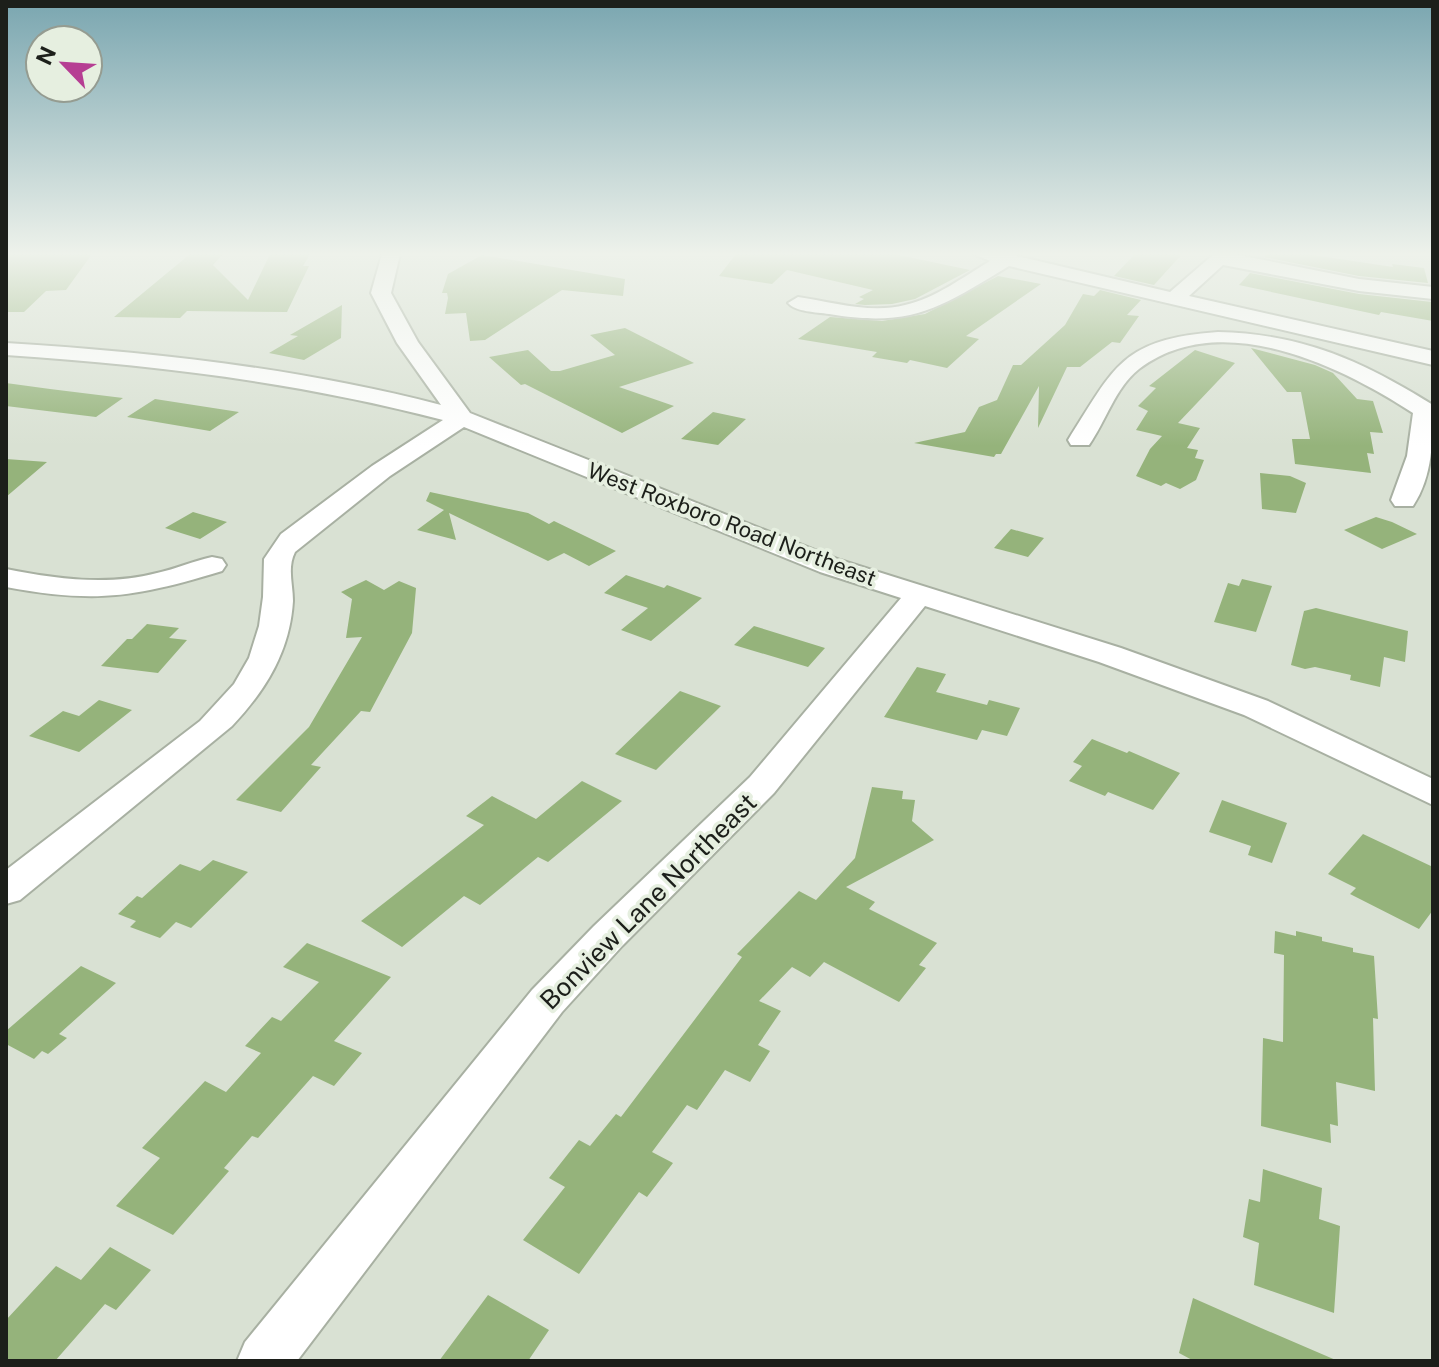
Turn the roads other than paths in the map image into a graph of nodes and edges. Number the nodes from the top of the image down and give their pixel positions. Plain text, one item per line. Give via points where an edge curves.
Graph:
1 (394, 318) edge
2 (1242, 318) edge
3 (1318, 342) junction
4 (6, 349) edge
5 (1433, 358) edge
6 (462, 418) junction
7 (1080, 440) dead end
8 (1404, 500) dead end
9 (212, 565) dead end
10 (6, 578) edge
11 (918, 596) junction
12 (1433, 793) edge
13 (6, 890) edge
14 (264, 1361) edge

1 - 6 street
2 - 3 street
3 - 5 street
3 - 7 street via 1224,338 1160,348 1131,364
3 - 8 street via 1425,410 1418,468
4 - 6 street, West Roxboro Road Northeast via 119,356 309,381
6 - 11 street, West Roxboro Road Northeast via 750,535
6 - 13 street via 291,540 274,569 278,589 268,648 235,704 212,728
9 - 10 street via 124,588
11 - 12 street, West Roxboro Road Northeast via 1110,655 1256,708
11 - 14 street, Bonview Lane Northeast via 762,785 547,1001

